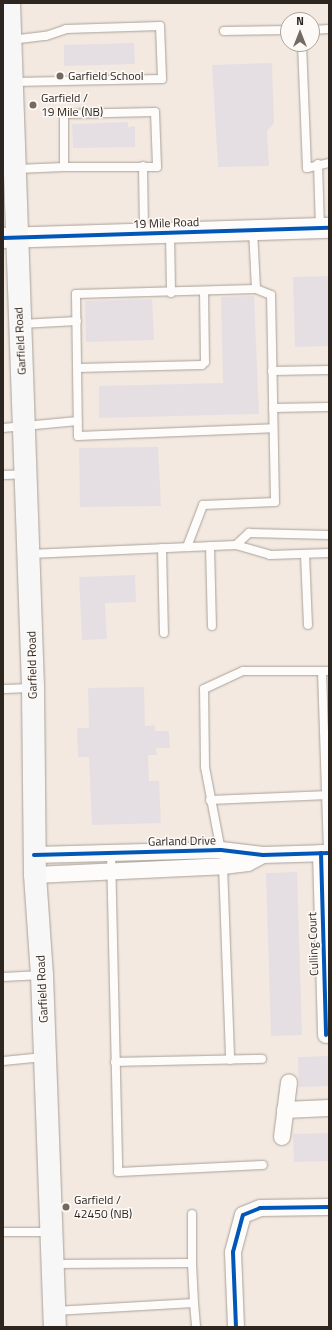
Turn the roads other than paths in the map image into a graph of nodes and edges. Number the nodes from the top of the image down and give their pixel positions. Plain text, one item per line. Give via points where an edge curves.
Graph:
1 (7, 5) edge
2 (280, 30) edge
3 (224, 31) dead end
4 (10, 40) junction
5 (302, 52) edge
6 (8, 73) edge
7 (318, 164) junction
8 (329, 164) edge
9 (143, 166) junction
10 (64, 167) junction
11 (12, 170) junction
12 (325, 228) edge
13 (253, 230) junction
14 (170, 232) junction
15 (144, 233) junction
16 (9, 238) edge
17 (256, 290) junction
18 (204, 292) junction
19 (171, 293) junction
20 (77, 321) junction
21 (20, 324) junction
22 (78, 368) junction
23 (329, 370) edge
24 (272, 371) junction
25 (329, 407) edge
26 (273, 408) junction
27 (78, 421) junction
28 (24, 425) junction
29 (3, 428) edge
30 (273, 428) junction
31 (26, 474) junction
32 (3, 475) edge
33 (329, 535) edge
34 (236, 545) junction
35 (210, 546) junction
36 (162, 548) junction
37 (187, 548) junction
38 (329, 553) edge
39 (29, 554) junction
40 (305, 554) junction
41 (308, 625) dead end
42 (212, 626) dead end
43 (164, 633) dead end
44 (326, 671) edge
45 (33, 688) junction
46 (3, 689) edge
47 (327, 795) edge
48 (210, 800) junction
49 (110, 853) junction
50 (326, 853) edge
51 (222, 858) junction
52 (34, 865) junction
53 (111, 872) junction
54 (42, 975) junction
55 (3, 977) edge
56 (326, 1035) dead end
57 (45, 1057) junction
58 (262, 1059) dead end
59 (230, 1060) junction
60 (3, 1061) edge
61 (115, 1062) junction
62 (289, 1082) dead end
63 (329, 1108) edge
64 (285, 1110) junction
65 (282, 1137) dead end
66 (263, 1165) dead end
67 (329, 1207) edge
68 (192, 1214) dead end
69 (3, 1232) edge
70 (51, 1232) junction
71 (192, 1263) junction
72 (52, 1264) junction
73 (194, 1303) junction
74 (55, 1319) edge
75 (196, 1327) edge
76 (236, 1327) edge

1 - 4 main road, Garfield Road
2 - 3 lane
4 - 6 main road, Garfield Road
4 - 6 lane via 46,36 66,29 160,26 162,79
5 - 7 lane via 307,168
6 - 11 main road, Garfield Road
7 - 8 lane
7 - 12 lane
9 - 10 lane
9 - 10 lane via 157,167 156,112 64,114
9 - 15 lane
10 - 11 lane
11 - 16 main road, Garfield Road
12 - 13 street, 19 Mile Road
13 - 14 street, 19 Mile Road
13 - 17 lane
14 - 15 street, 19 Mile Road
14 - 19 lane
15 - 16 street, 19 Mile Road
16 - 21 main road, Garfield Road
17 - 18 lane
17 - 24 lane via 271,295
18 - 19 lane
18 - 22 lane via 206,362 202,365
19 - 20 lane via 76,294
20 - 21 lane
20 - 22 lane
21 - 28 main road, Garfield Road
22 - 27 lane
23 - 24 lane
24 - 26 lane
25 - 26 lane
26 - 30 lane
27 - 28 lane
27 - 30 lane via 78,436
28 - 29 lane
28 - 31 main road, Garfield Road
30 - 37 lane via 274,502 203,505
31 - 32 lane
31 - 39 main road, Garfield Road
33 - 34 lane via 249,533
34 - 35 lane
34 - 40 lane via 270,555
35 - 37 lane
35 - 42 lane
36 - 37 lane
36 - 39 lane
36 - 43 lane
38 - 40 lane
39 - 45 main road, Garfield Road
40 - 41 lane
44 - 47 lane
44 - 48 lane via 243,671 204,689 205,768
45 - 46 lane
45 - 52 main road, Garfield Road
47 - 48 lane
47 - 50 lane
48 - 51 lane
49 - 51 street, Garland Drive
49 - 52 street, Garland Drive
49 - 53 lane
50 - 51 street, Garland Drive
50 - 56 street, Culling Court
51 - 53 street, Garland Drive
51 - 59 lane
52 - 53 street, Garland Drive
52 - 54 main road, Garfield Road
53 - 61 lane
54 - 55 lane
54 - 57 main road, Garfield Road
57 - 60 lane
57 - 70 main road, Garfield Road
58 - 59 lane
59 - 61 lane
61 - 66 lane via 118,1172
62 - 64 street
63 - 64 street
64 - 65 street
67 - 76 street via 260,1208 243,1215 233,1252
68 - 71 lane
69 - 70 lane
70 - 72 main road, Garfield Road
71 - 72 lane
71 - 73 lane
72 - 74 main road, Garfield Road
73 - 74 lane
73 - 75 lane

